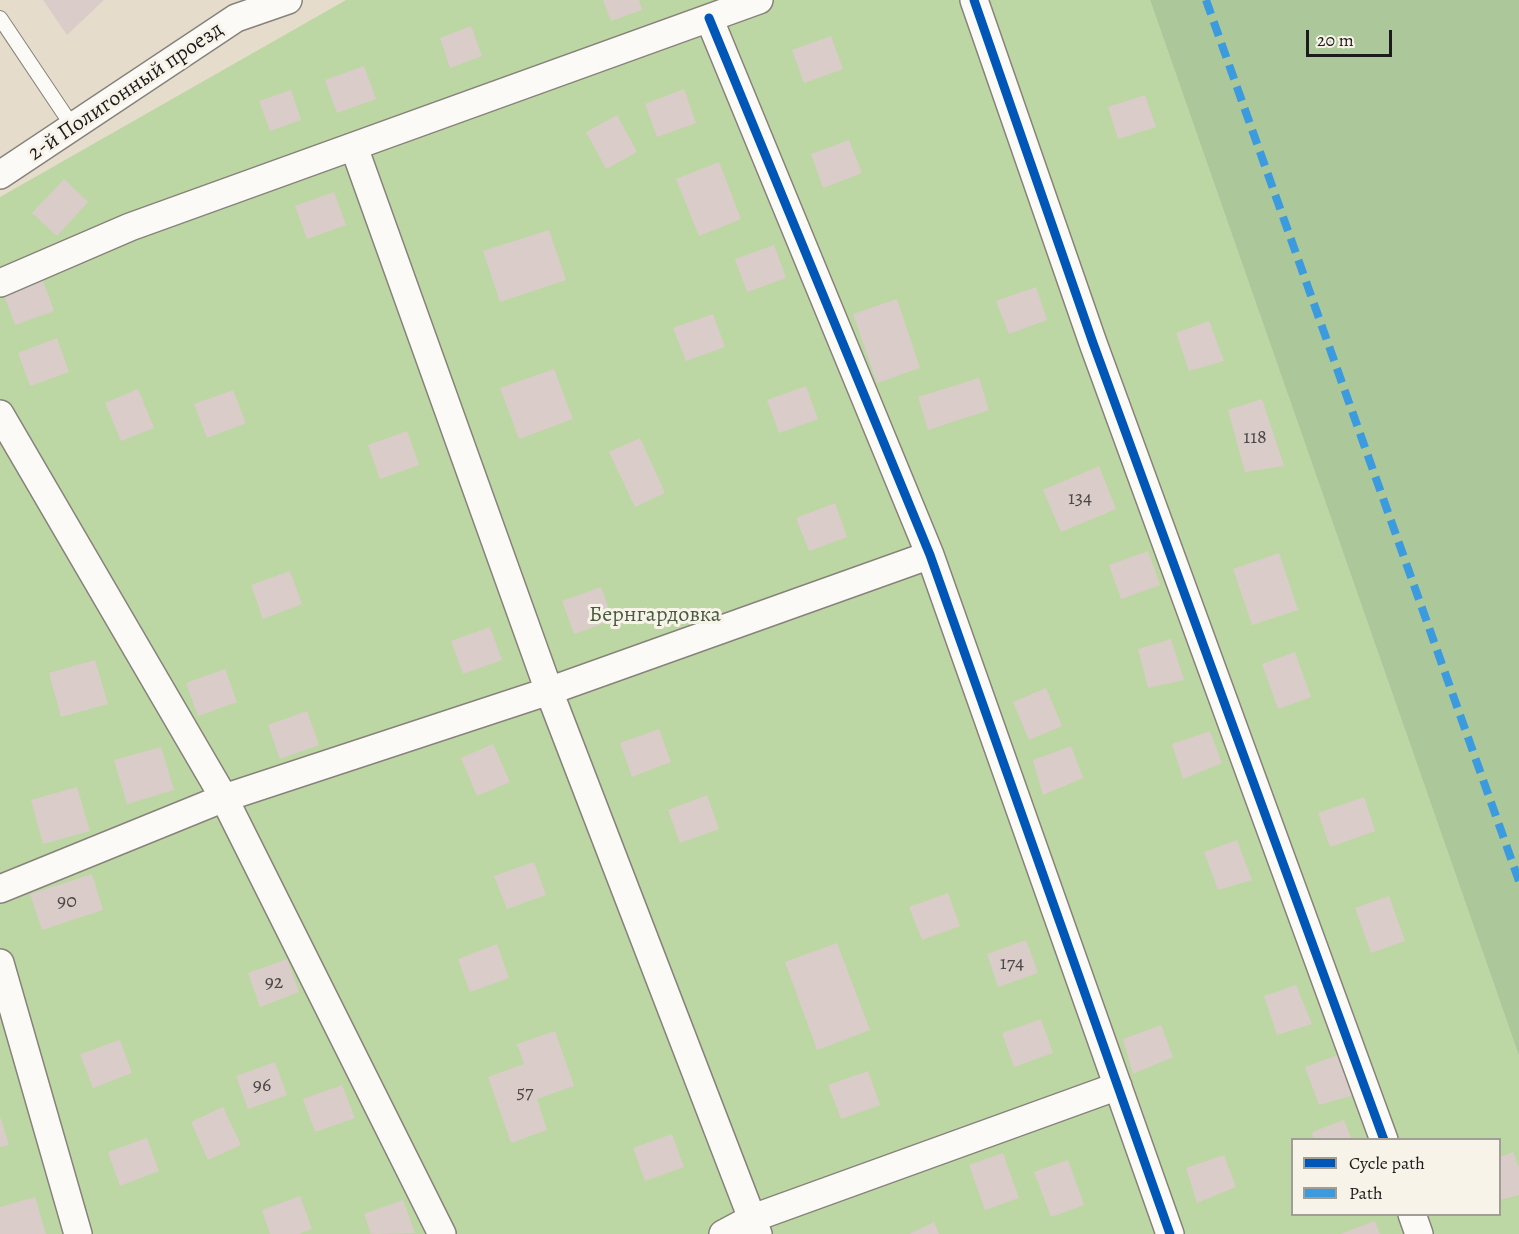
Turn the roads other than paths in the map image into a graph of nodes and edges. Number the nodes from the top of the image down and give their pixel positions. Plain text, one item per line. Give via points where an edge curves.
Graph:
1 (288, 0) edge
2 (759, 0) edge
3 (974, 0) edge
4 (0, 18) edge
5 (709, 18) junction
6 (73, 127) junction
7 (354, 147) junction
8 (0, 175) edge
9 (0, 283) edge
10 (0, 414) edge
11 (930, 555) junction
12 (549, 691) junction
13 (224, 798) junction
14 (0, 889) edge
15 (0, 963) edge
16 (1118, 1086) junction
17 (1383, 1138) edge
18 (1412, 1216) edge
19 (755, 1226) edge
20 (78, 1234) edge
21 (442, 1234) edge
22 (723, 1234) edge
23 (1170, 1234) edge
24 (1419, 1234) edge

1 - 6 street, 2-й Полигонный проезд via 236,18
2 - 5 street
3 - 17 street via 1093,343
4 - 6 lane
5 - 7 street
5 - 11 street
6 - 8 street, 2-й Полигонный проезд
7 - 9 street via 130,227
7 - 12 street
10 - 13 street
11 - 12 street
11 - 16 street
12 - 13 street
12 - 19 street
13 - 14 street
13 - 21 street
15 - 20 street
16 - 19 street
16 - 23 street
18 - 24 street
19 - 22 street

